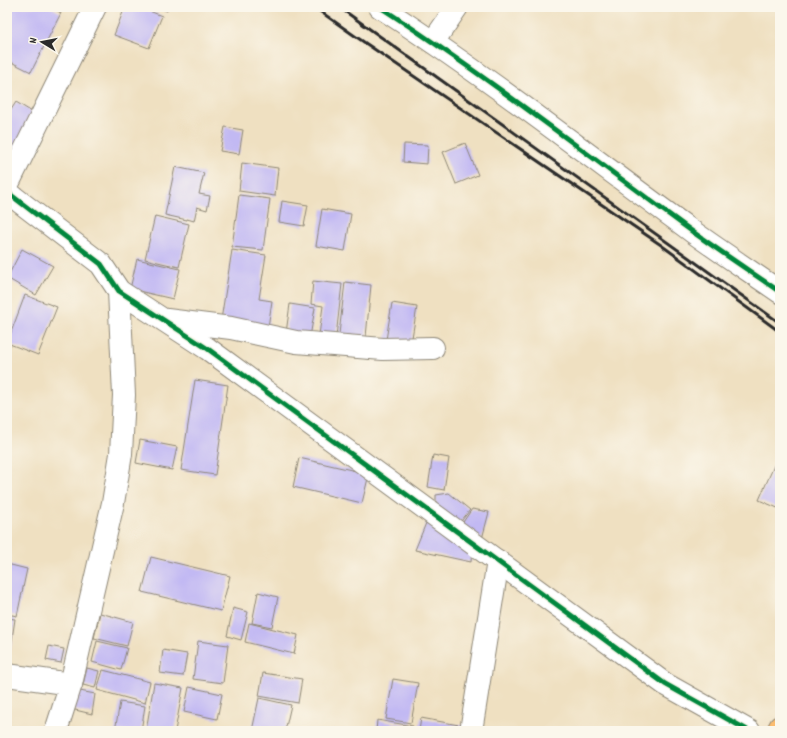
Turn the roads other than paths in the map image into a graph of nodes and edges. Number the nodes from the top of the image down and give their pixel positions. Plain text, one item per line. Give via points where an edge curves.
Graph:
1 (95, 7) edge
2 (380, 7) edge
3 (457, 7) edge
4 (434, 42) junction
5 (7, 186) edge
6 (7, 192) edge
7 (119, 291) junction
8 (780, 292) edge
9 (162, 319) junction
10 (433, 348) dead end
11 (498, 561) junction
12 (7, 675) edge
13 (71, 684) junction
14 (780, 726) edge
15 (58, 731) edge
16 (471, 731) edge
17 (748, 731) edge
18 (778, 731) edge

1 - 5 street
2 - 4 street
3 - 4 street
4 - 8 street
6 - 7 street via 101,264
7 - 9 street
7 - 13 street via 124,395 120,454 113,503
9 - 10 street via 232,328 296,342 383,348
9 - 11 street via 208,349
11 - 16 street
11 - 17 street via 665,684
12 - 13 street
13 - 15 street
14 - 18 highway

